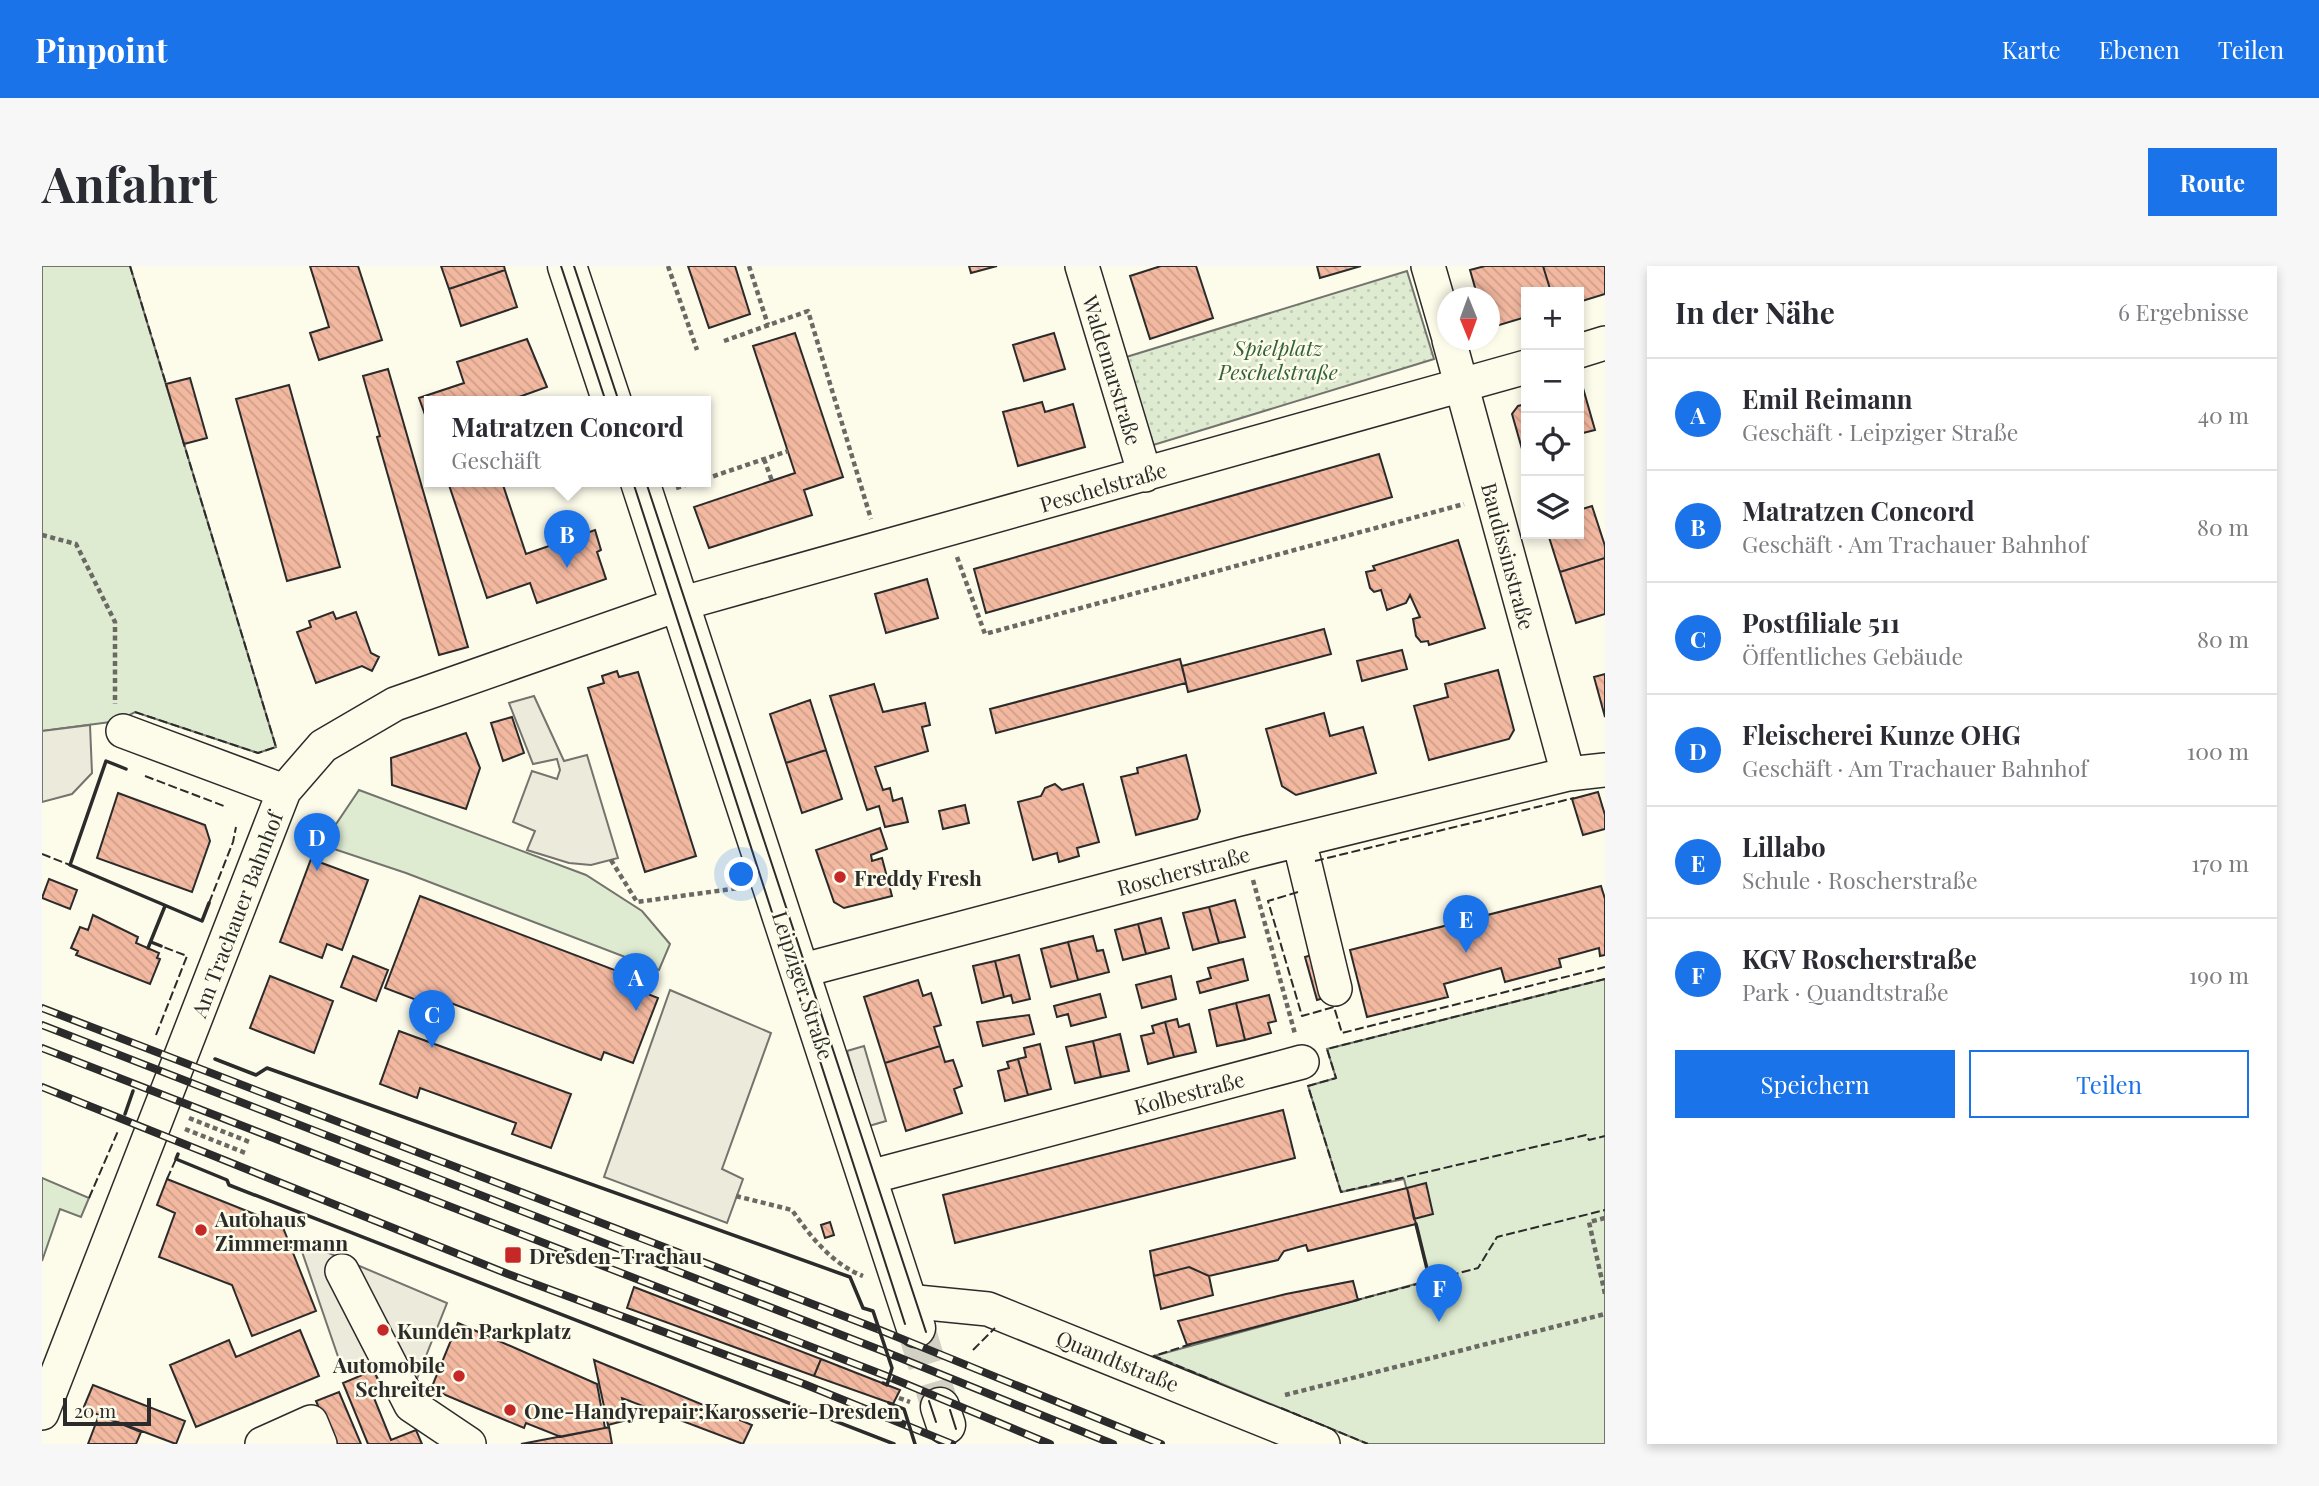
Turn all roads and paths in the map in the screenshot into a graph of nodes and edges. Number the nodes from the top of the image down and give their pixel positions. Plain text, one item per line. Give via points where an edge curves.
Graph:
1 (567, 266) edge
2 (668, 266) edge
3 (749, 266) edge
4 (1082, 266) edge
5 (1428, 266) edge
6 (1437, 298) edge
7 (768, 325) junction
8 (724, 341) dead end
9 (1605, 343) edge
10 (697, 350) dead end
11 (1452, 350) edge
12 (1582, 350) edge
13 (1521, 368) edge
14 (1462, 386) junction
15 (610, 396) edge
16 (788, 451) dead end
17 (764, 459) junction
18 (1145, 475) junction
19 (711, 477) edge
20 (772, 481) dead end
21 (642, 487) edge
22 (1492, 496) junction
23 (947, 530) junction
24 (42, 535) edge
25 (880, 548) junction
26 (680, 604) junction
27 (123, 731) joint
28 (1605, 770) edge
29 (1568, 774) junction
30 (284, 791) junction
31 (1298, 841) junction
32 (1246, 853) junction
33 (611, 860) dead end
34 (771, 881) junction
35 (800, 971) junction
36 (1335, 989) dead end
37 (1302, 1062) joint
38 (192, 1119) dead end
39 (197, 1134) dead end
40 (252, 1143) dead end
41 (248, 1154) dead end
42 (866, 1178) junction
43 (736, 1195) dead end
44 (1605, 1218) edge
45 (342, 1271) dead end
46 (1605, 1294) edge
47 (908, 1302) junction
48 (1605, 1314) edge
49 (1245, 1410) junction
50 (42, 1413) edge
51 (262, 1444) edge
52 (320, 1444) edge
53 (469, 1444) edge
54 (1323, 1444) edge

1 - 15 main road
2 - 10 path
3 - 7 path
4 - 18 street, Waldemarstraße
5 - 6 street, Baudissinstraße
7 - 8 path
7 - 25 path via 808,311
9 - 12 street
11 - 14 street, Baudissinstraße
13 - 14 street, Peschelstraße
14 - 18 street, Peschelstraße
14 - 22 street, Baudissinstraße
16 - 17 path
17 - 19 path
17 - 20 path
18 - 23 street, Peschelstraße
21 - 26 main road, Leipziger Straße
22 - 23 path via 985,634
22 - 29 street, Baudissinstraße
23 - 25 street, Peschelstraße
24 - 27 path via 76,544 116,622 114,715
25 - 26 street, Peschelstraße
26 - 30 street, Am Trachauer Bahnhof via 395,704 323,746
26 - 34 main road, Leipziger Straße
27 - 30 street
28 - 29 street, Roscherstraße
29 - 31 street, Roscherstraße
30 - 50 street, Am Trachauer Bahnhof
31 - 32 street, Roscherstraße
31 - 36 street
32 - 35 street, Roscherstraße
32 - 37 path
33 - 34 path via 637,902
34 - 35 main road, Leipziger Straße
35 - 42 main road, Leipziger Straße
37 - 42 street, Kolbestraße
38 - 40 path
39 - 41 path
42 - 47 main road, Leipziger Straße
43 - 47 path via 792,1210 811,1237 852,1272 882,1284
44 - 46 path via 1589,1222
45 - 53 street via 411,1405
47 - 49 street, Quandtstraße via 988,1309
48 - 49 path via 1263,1401
49 - 54 street, Quandtstraße
51 - 52 street via 311,1422

